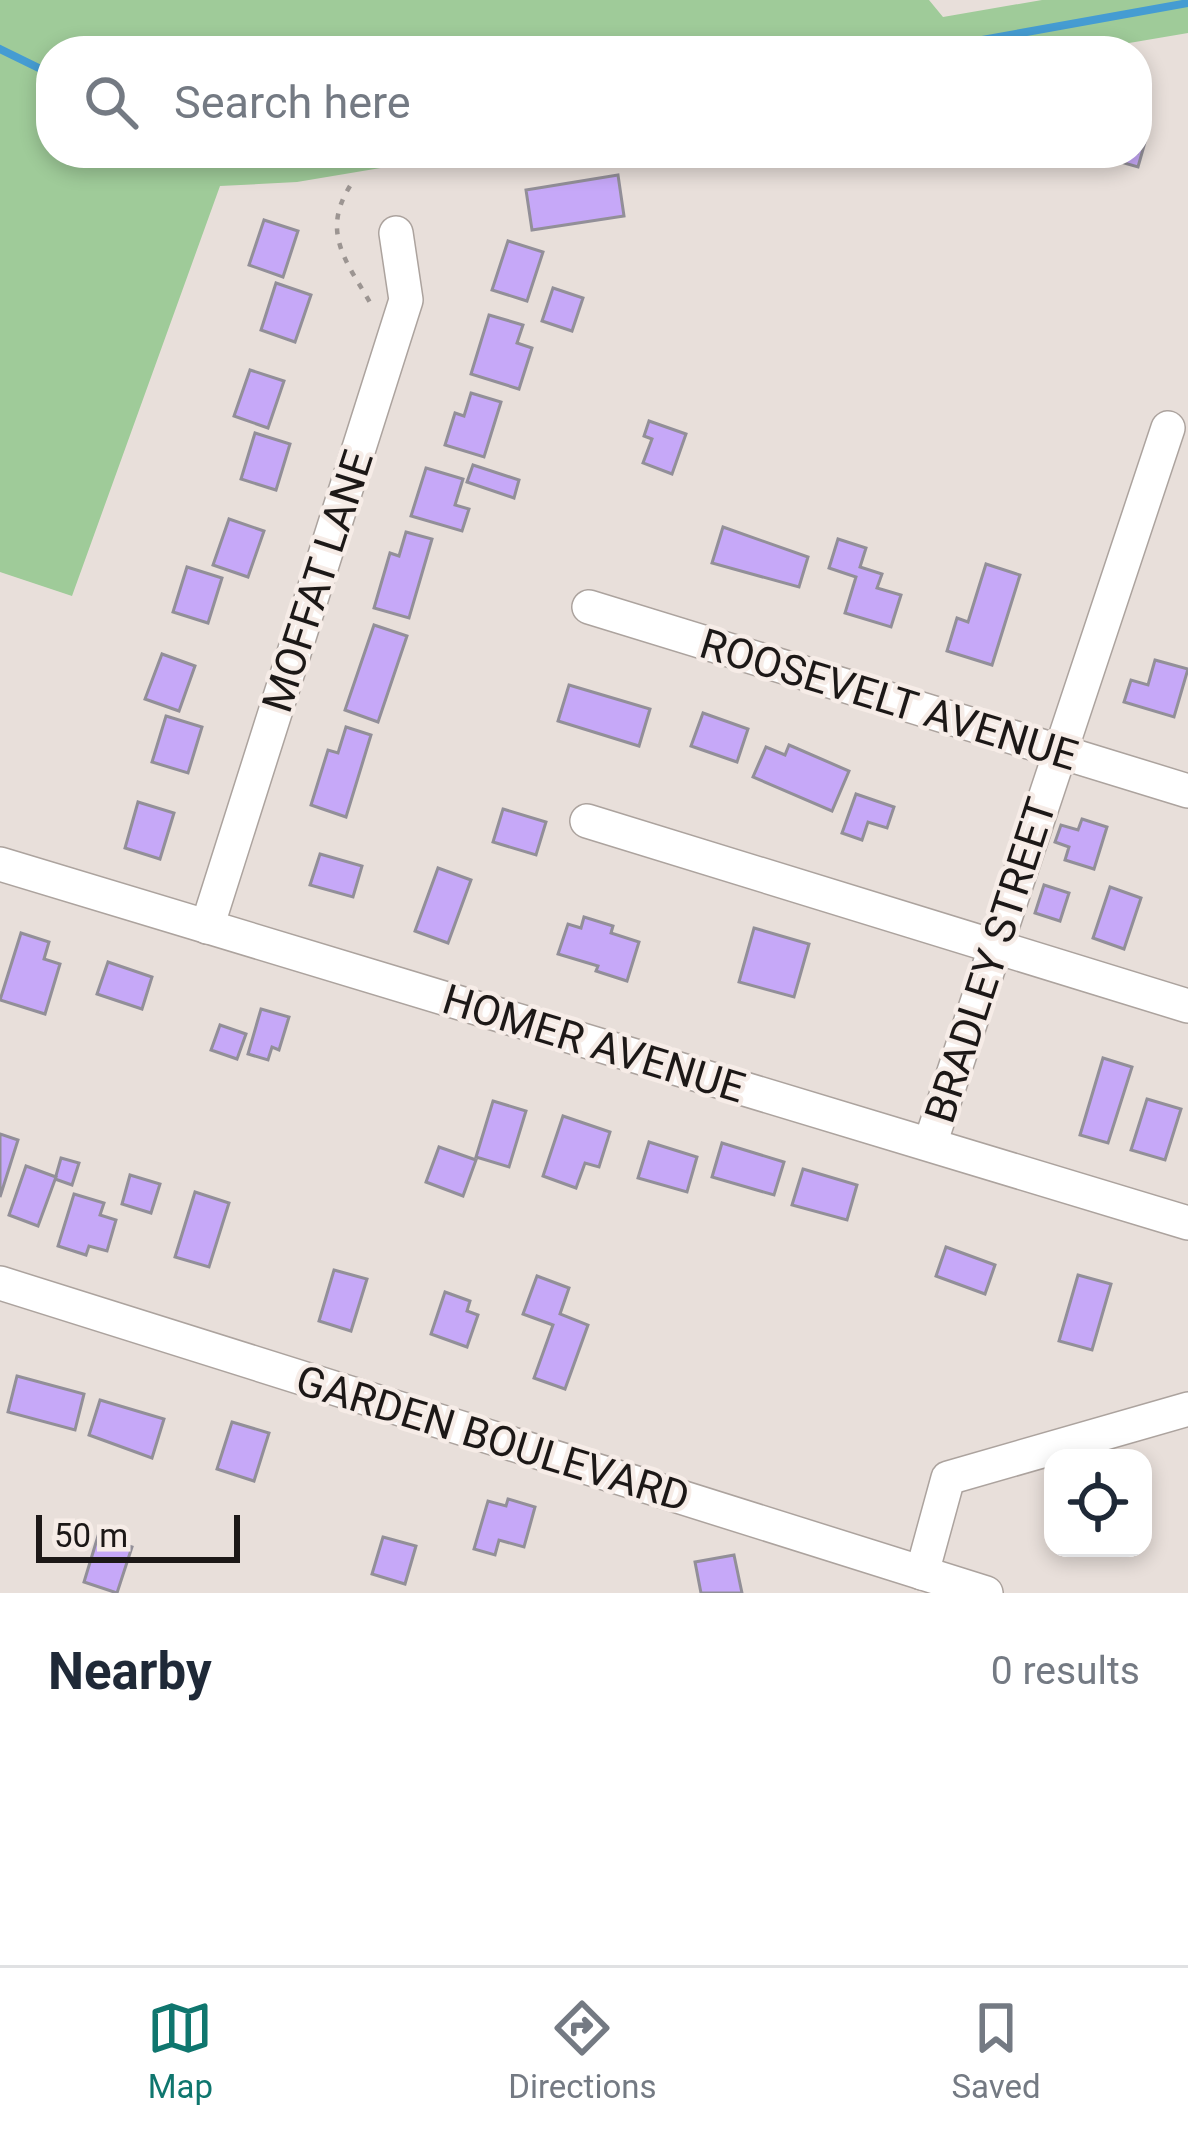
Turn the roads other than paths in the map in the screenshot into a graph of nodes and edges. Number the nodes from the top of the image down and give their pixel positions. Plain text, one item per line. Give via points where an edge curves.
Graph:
1 (396, 233) dead end
2 (1168, 428) dead end
3 (589, 607) dead end
4 (1059, 751) junction
5 (1188, 791) edge
6 (587, 820) dead end
7 (0, 864) edge
8 (207, 927) junction
9 (993, 946) junction
10 (1188, 1006) edge
11 (929, 1144) junction
12 (1188, 1223) edge
13 (0, 1282) edge
14 (1188, 1409) edge
15 (922, 1573) junction
16 (986, 1593) edge

1 - 8 street, MOFFAT LANE via 406,300
2 - 4 street, BRADLEY STREET
3 - 4 street, ROOSEVELT AVENUE
4 - 5 street, ROOSEVELT AVENUE
4 - 9 street, BRADLEY STREET
6 - 9 street
7 - 8 street, HOMER AVENUE
8 - 11 street, HOMER AVENUE
9 - 10 street
9 - 11 street, BRADLEY STREET
11 - 12 street, HOMER AVENUE
13 - 15 street, GARDEN BOULEVARD
14 - 15 street via 948,1478
15 - 16 street, GARDEN BOULEVARD

